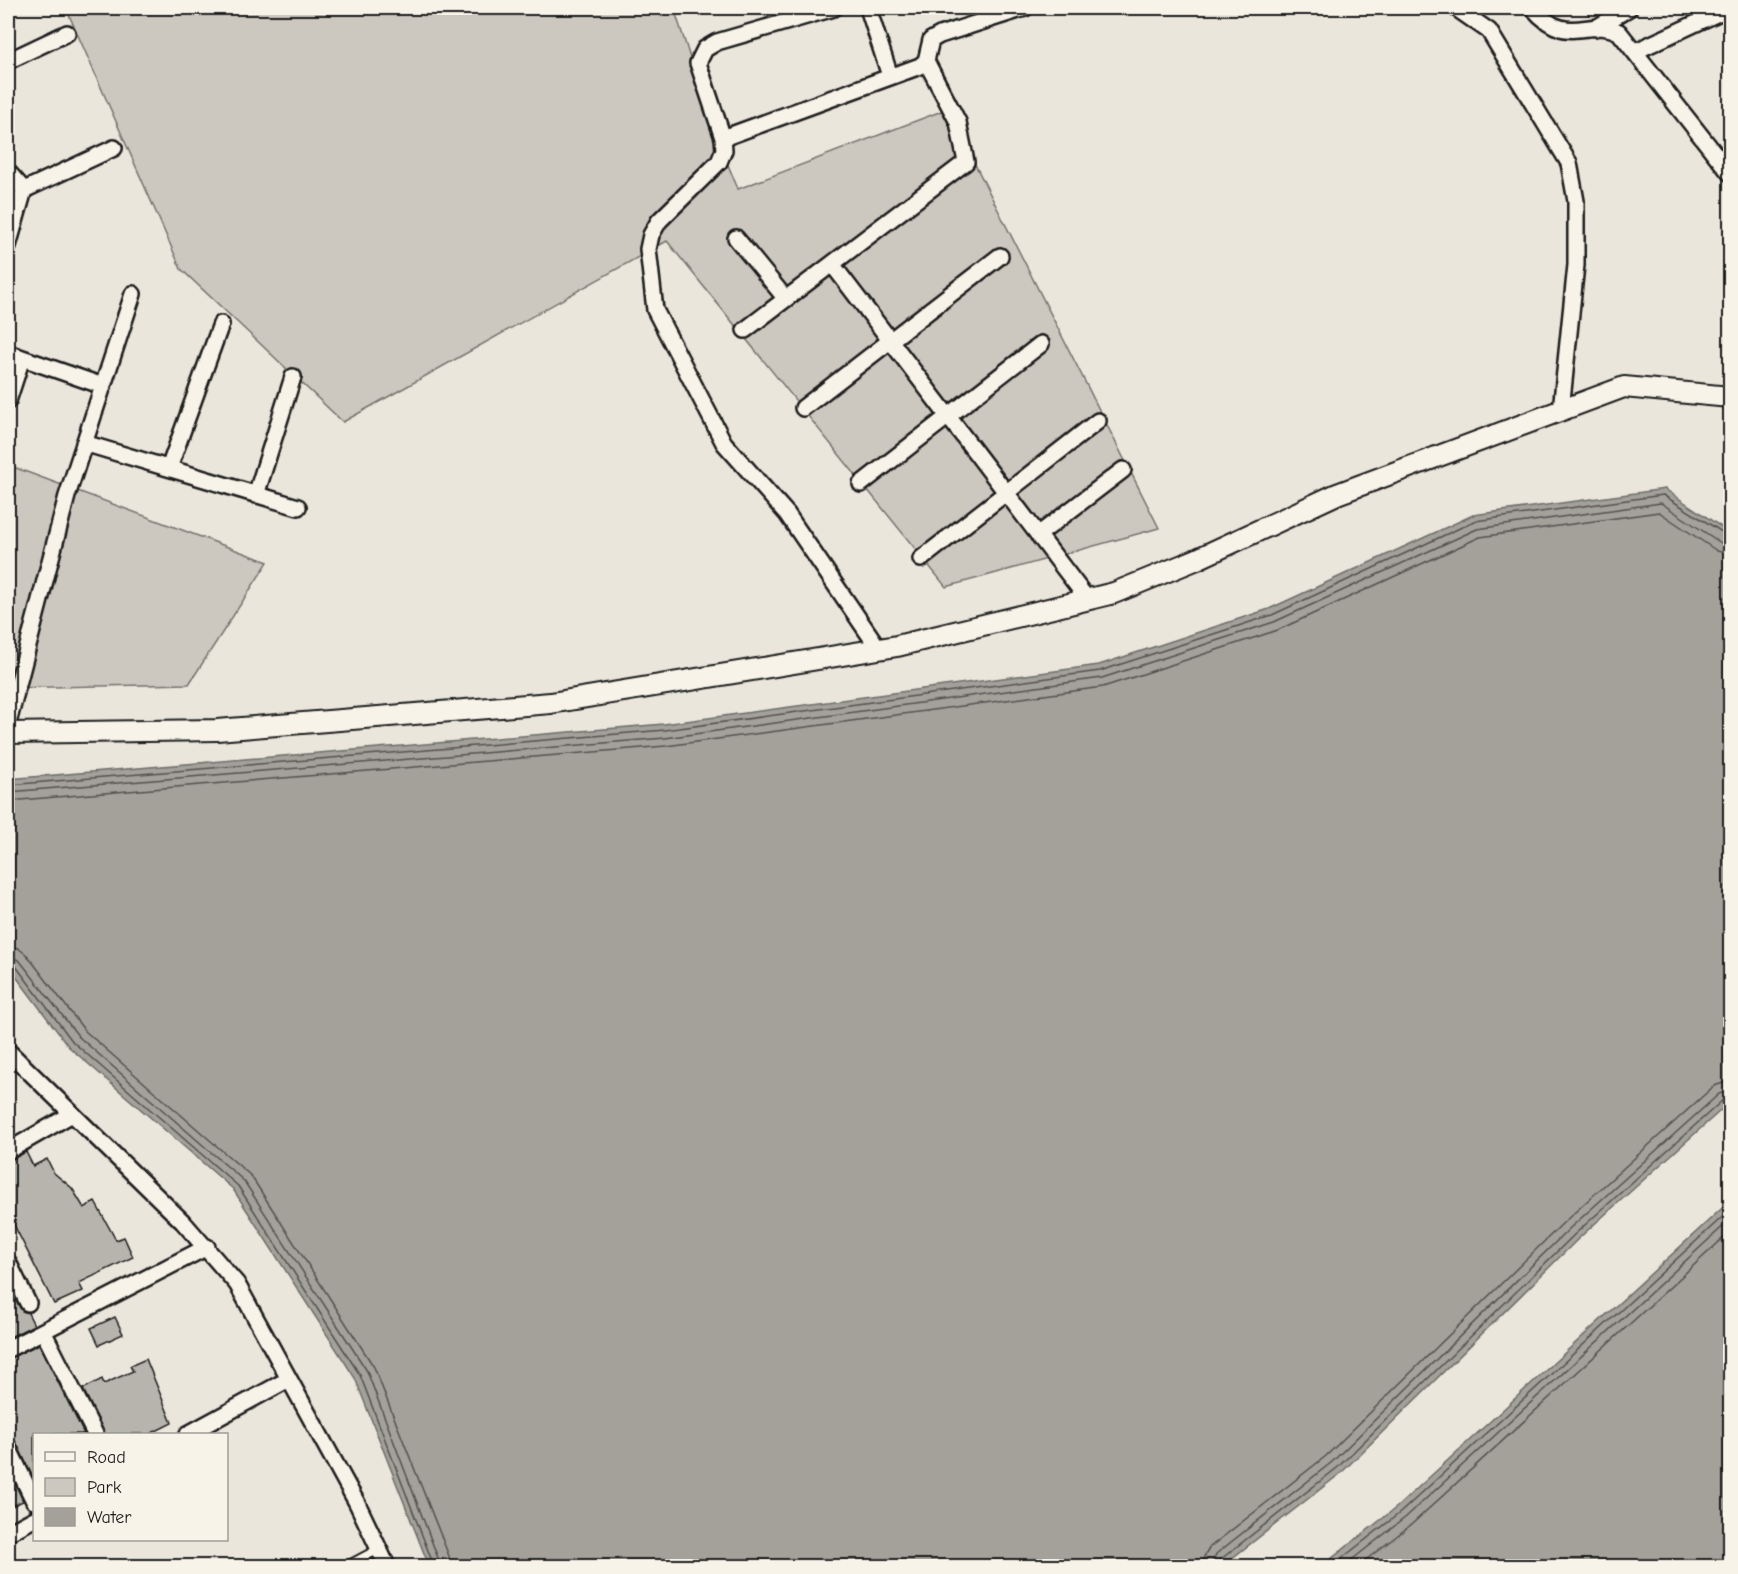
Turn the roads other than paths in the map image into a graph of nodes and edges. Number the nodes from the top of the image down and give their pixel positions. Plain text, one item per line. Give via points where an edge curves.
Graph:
1 (834, 8) edge
2 (868, 8) edge
3 (1025, 8) edge
4 (1456, 8) edge
5 (1533, 8) edge
6 (1629, 8) edge
7 (1729, 8) edge
8 (987, 14) edge
9 (1596, 28) junction
10 (67, 33) dead end
11 (1636, 51) junction
12 (8, 61) edge
13 (926, 61) junction
14 (890, 76) junction
15 (723, 138) junction
16 (114, 148) dead end
17 (8, 172) edge
18 (1731, 173) edge
19 (24, 190) junction
20 (736, 238) dead end
21 (8, 246) edge
22 (1000, 256) dead end
23 (832, 264) junction
24 (133, 294) dead end
25 (786, 299) junction
26 (221, 324) dead end
27 (746, 330) dead end
28 (891, 340) junction
29 (1041, 344) dead end
30 (15, 356) edge
31 (293, 377) dead end
32 (103, 386) junction
33 (1731, 397) edge
34 (8, 401) edge
35 (803, 408) dead end
36 (1561, 410) junction
37 (948, 416) junction
38 (1098, 421) dead end
39 (84, 443) junction
40 (169, 468) junction
41 (1123, 470) dead end
42 (861, 484) dead end
43 (1006, 492) junction
44 (256, 495) junction
45 (298, 507) dead end
46 (1038, 535) junction
47 (921, 559) dead end
48 (1088, 600) junction
49 (879, 649) junction
50 (8, 723) edge
51 (8, 733) edge
52 (8, 1051) edge
53 (72, 1114) junction
54 (8, 1151) edge
55 (207, 1247) junction
56 (8, 1263) edge
57 (28, 1303) dead end
58 (43, 1331) junction
59 (8, 1349) edge
60 (289, 1379) junction
61 (94, 1433) edge
62 (191, 1433) edge
63 (8, 1447) edge
64 (33, 1499) edge
65 (33, 1519) edge
66 (8, 1533) edge
67 (379, 1549) junction
68 (347, 1566) edge
69 (387, 1566) edge

1 - 15 street via 717,42 705,49 698,63
2 - 14 street
3 - 8 street
4 - 36 street via 1489,31 1569,163 1576,201 1576,264
5 - 9 street via 1551,25 1578,31
6 - 9 street
7 - 11 street
8 - 13 street via 931,40
9 - 11 street via 1619,32
10 - 12 street
11 - 18 street
13 - 14 street
13 - 23 street via 958,122 966,162
14 - 15 street
15 - 49 street via 719,162 659,221 651,235 648,249 656,310 724,443 787,514
16 - 19 street
17 - 19 street
19 - 21 street
20 - 25 street
22 - 28 street
23 - 25 street
23 - 28 street
24 - 32 street
25 - 27 street
26 - 40 street
28 - 35 street
28 - 37 street
29 - 37 street
30 - 32 street
30 - 34 street
31 - 44 street
32 - 39 street
33 - 36 street via 1624,387
36 - 48 street via 1337,494 1195,560
37 - 42 street
37 - 43 street
38 - 43 street
39 - 40 street
39 - 50 street
40 - 44 street
41 - 46 street
43 - 46 street
43 - 47 street
44 - 45 street
46 - 48 street
48 - 49 street
49 - 51 street via 551,703 217,730
52 - 53 street
53 - 54 street
53 - 55 street
55 - 58 street
55 - 60 street via 237,1284
56 - 57 street
58 - 59 street
58 - 61 street
60 - 62 street
60 - 67 street
63 - 64 street
65 - 66 street
67 - 68 lane
67 - 69 street

